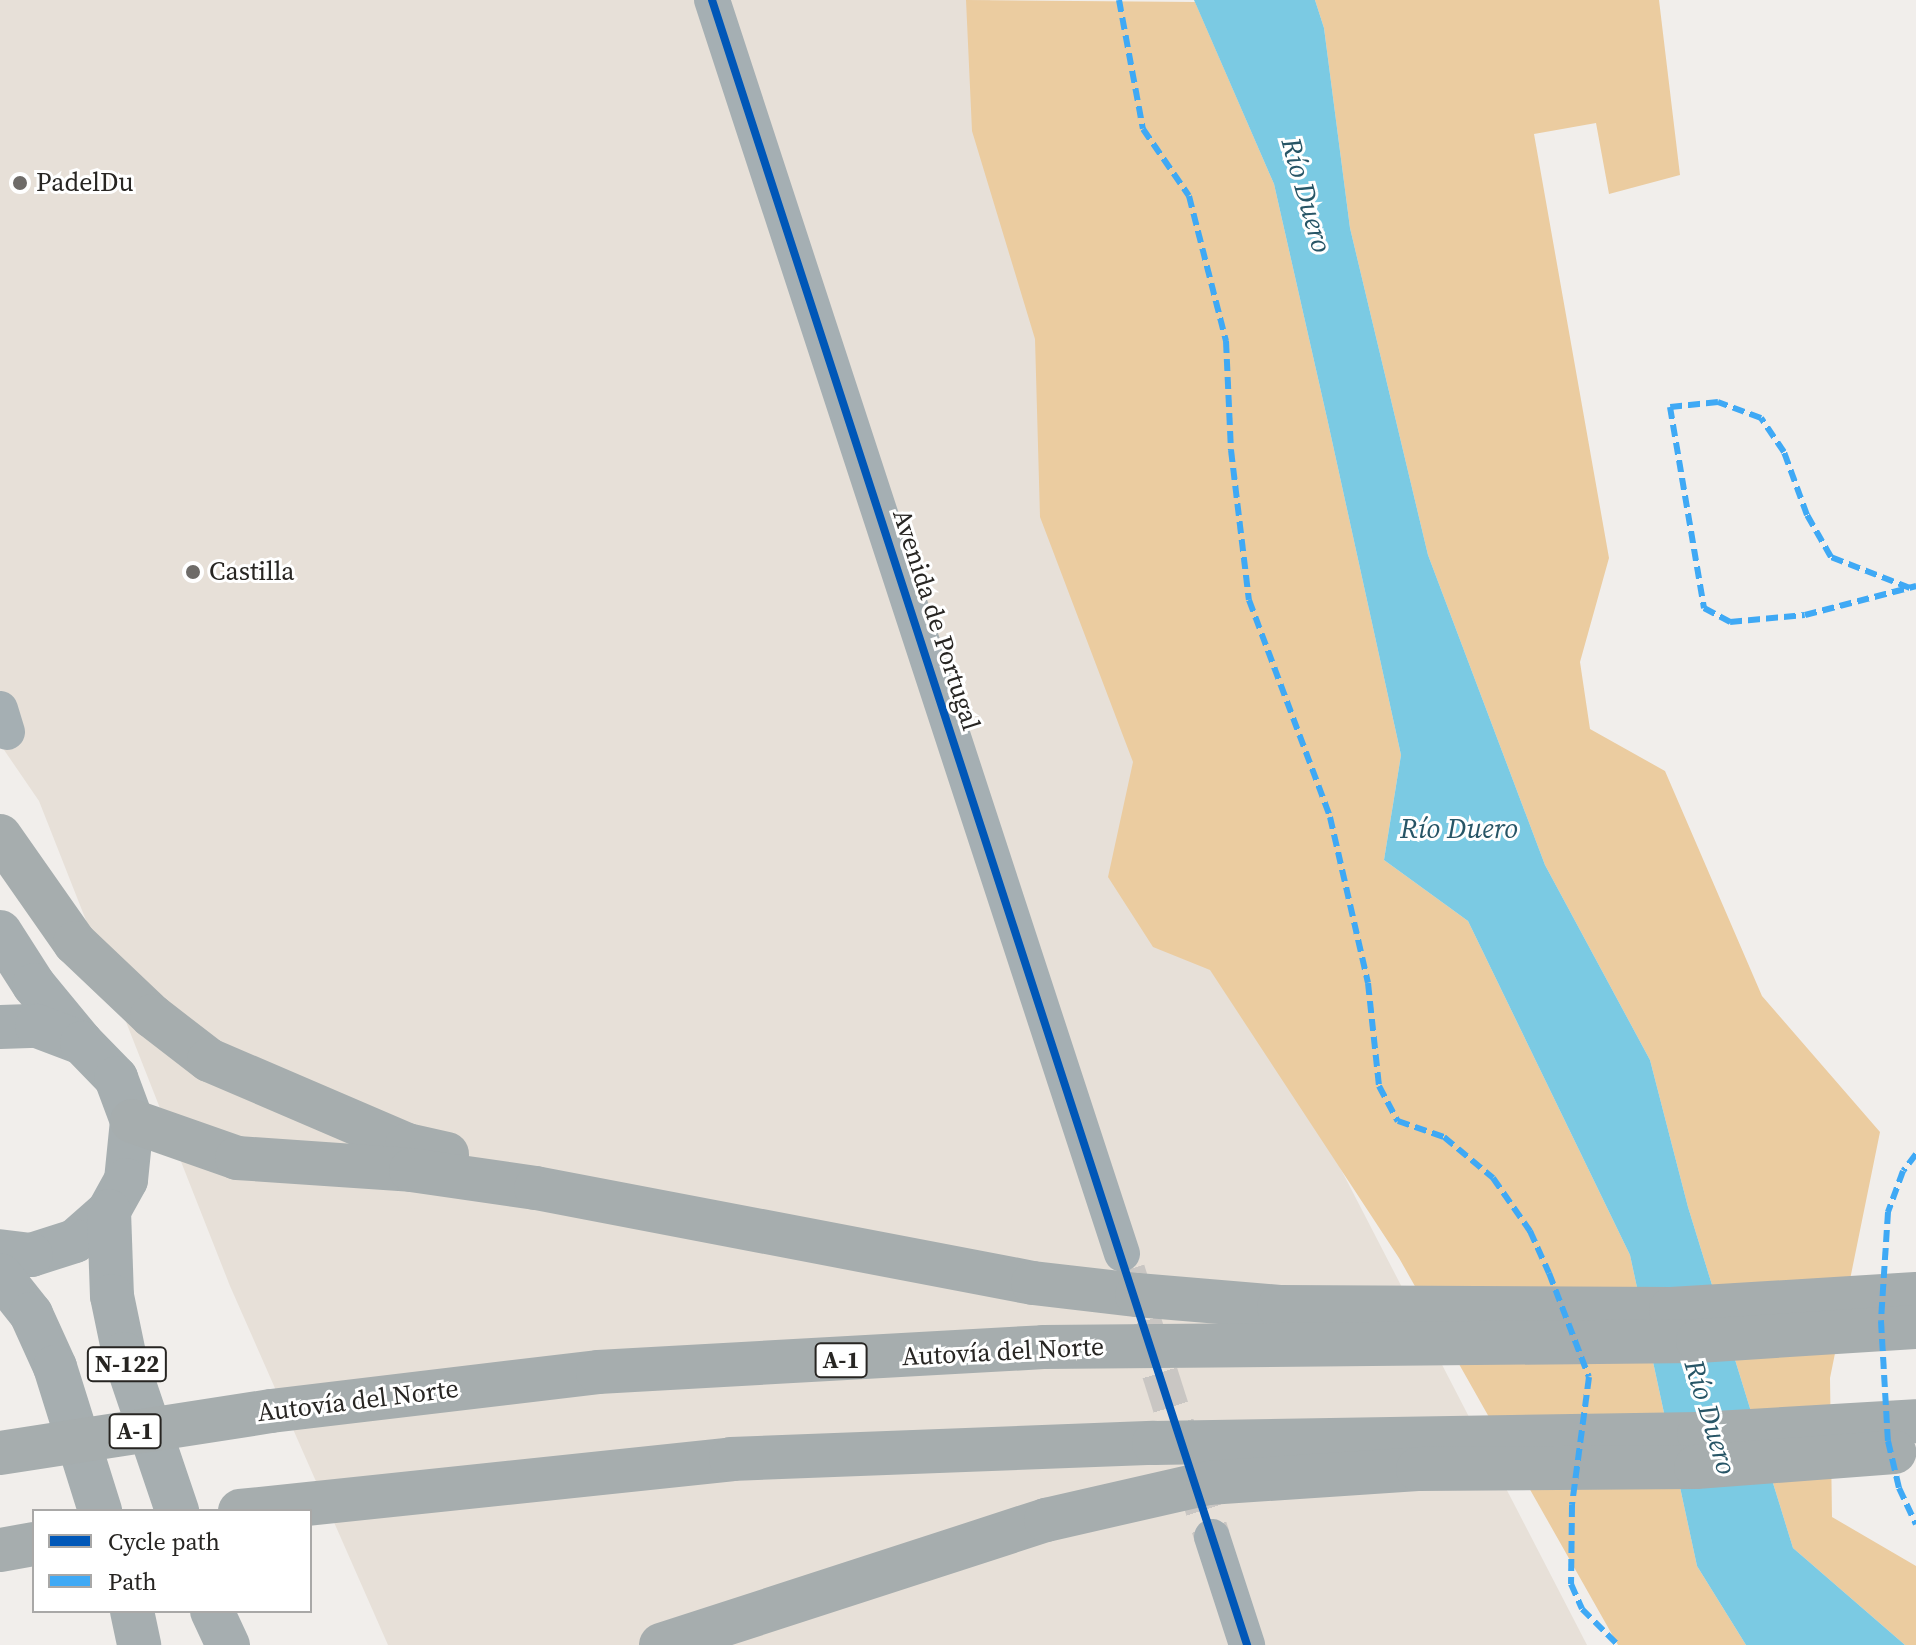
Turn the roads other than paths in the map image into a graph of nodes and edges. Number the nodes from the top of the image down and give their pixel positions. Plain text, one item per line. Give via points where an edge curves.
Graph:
1 (712, 0) edge
2 (0, 836) edge
3 (0, 932) edge
4 (0, 1027) edge
5 (82, 1043) junction
6 (132, 1121) junction
7 (536, 1188) junction
8 (109, 1211) junction
9 (0, 1251) edge
10 (1122, 1254) tunnel mouth
11 (0, 1275) edge
12 (1916, 1294) edge
13 (1417, 1324) junction
14 (1916, 1327) edge
15 (1916, 1421) edge
16 (1916, 1451) edge
17 (0, 1453) edge
18 (1416, 1453) junction
19 (99, 1509) edge
20 (176, 1509) edge
21 (254, 1509) edge
22 (1212, 1537) tunnel mouth
23 (32, 1544) edge
24 (0, 1550) edge
25 (922, 1563) junction
26 (132, 1613) edge
27 (213, 1613) edge
28 (139, 1645) edge
29 (228, 1645) edge
30 (661, 1645) edge
31 (725, 1645) edge
32 (1247, 1645) edge

1 - 10 street, Avenida de Portugal
2 - 7 highway via 75,943 152,1016 209,1060 407,1145 491,1163
3 - 5 highway, N-122 via 34,985
4 - 5 highway, N-122 via 37,1026
5 - 6 highway, N-122 via 116,1078
6 - 7 highway via 237,1158 411,1170
6 - 8 highway, N-122 via 126,1180
7 - 13 highway via 1033,1283
8 - 9 highway, N-122 via 75,1241 31,1255
8 - 20 highway, N-122 via 112,1296 124,1354
11 - 19 highway, N-122 via 31,1314 55,1367
12 - 13 highway
13 - 14 highway, Autovía del Norte / A-1 via 1698,1341
13 - 17 highway, Autovía del Norte / A-1, bridge via 598,1372 271,1411
15 - 18 highway
16 - 18 highway via 1696,1467
18 - 21 highway via 731,1459
18 - 25 highway via 1124,1498
22 - 32 street
23 - 24 highway
25 - 30 highway
25 - 31 highway
26 - 28 highway
27 - 29 highway

